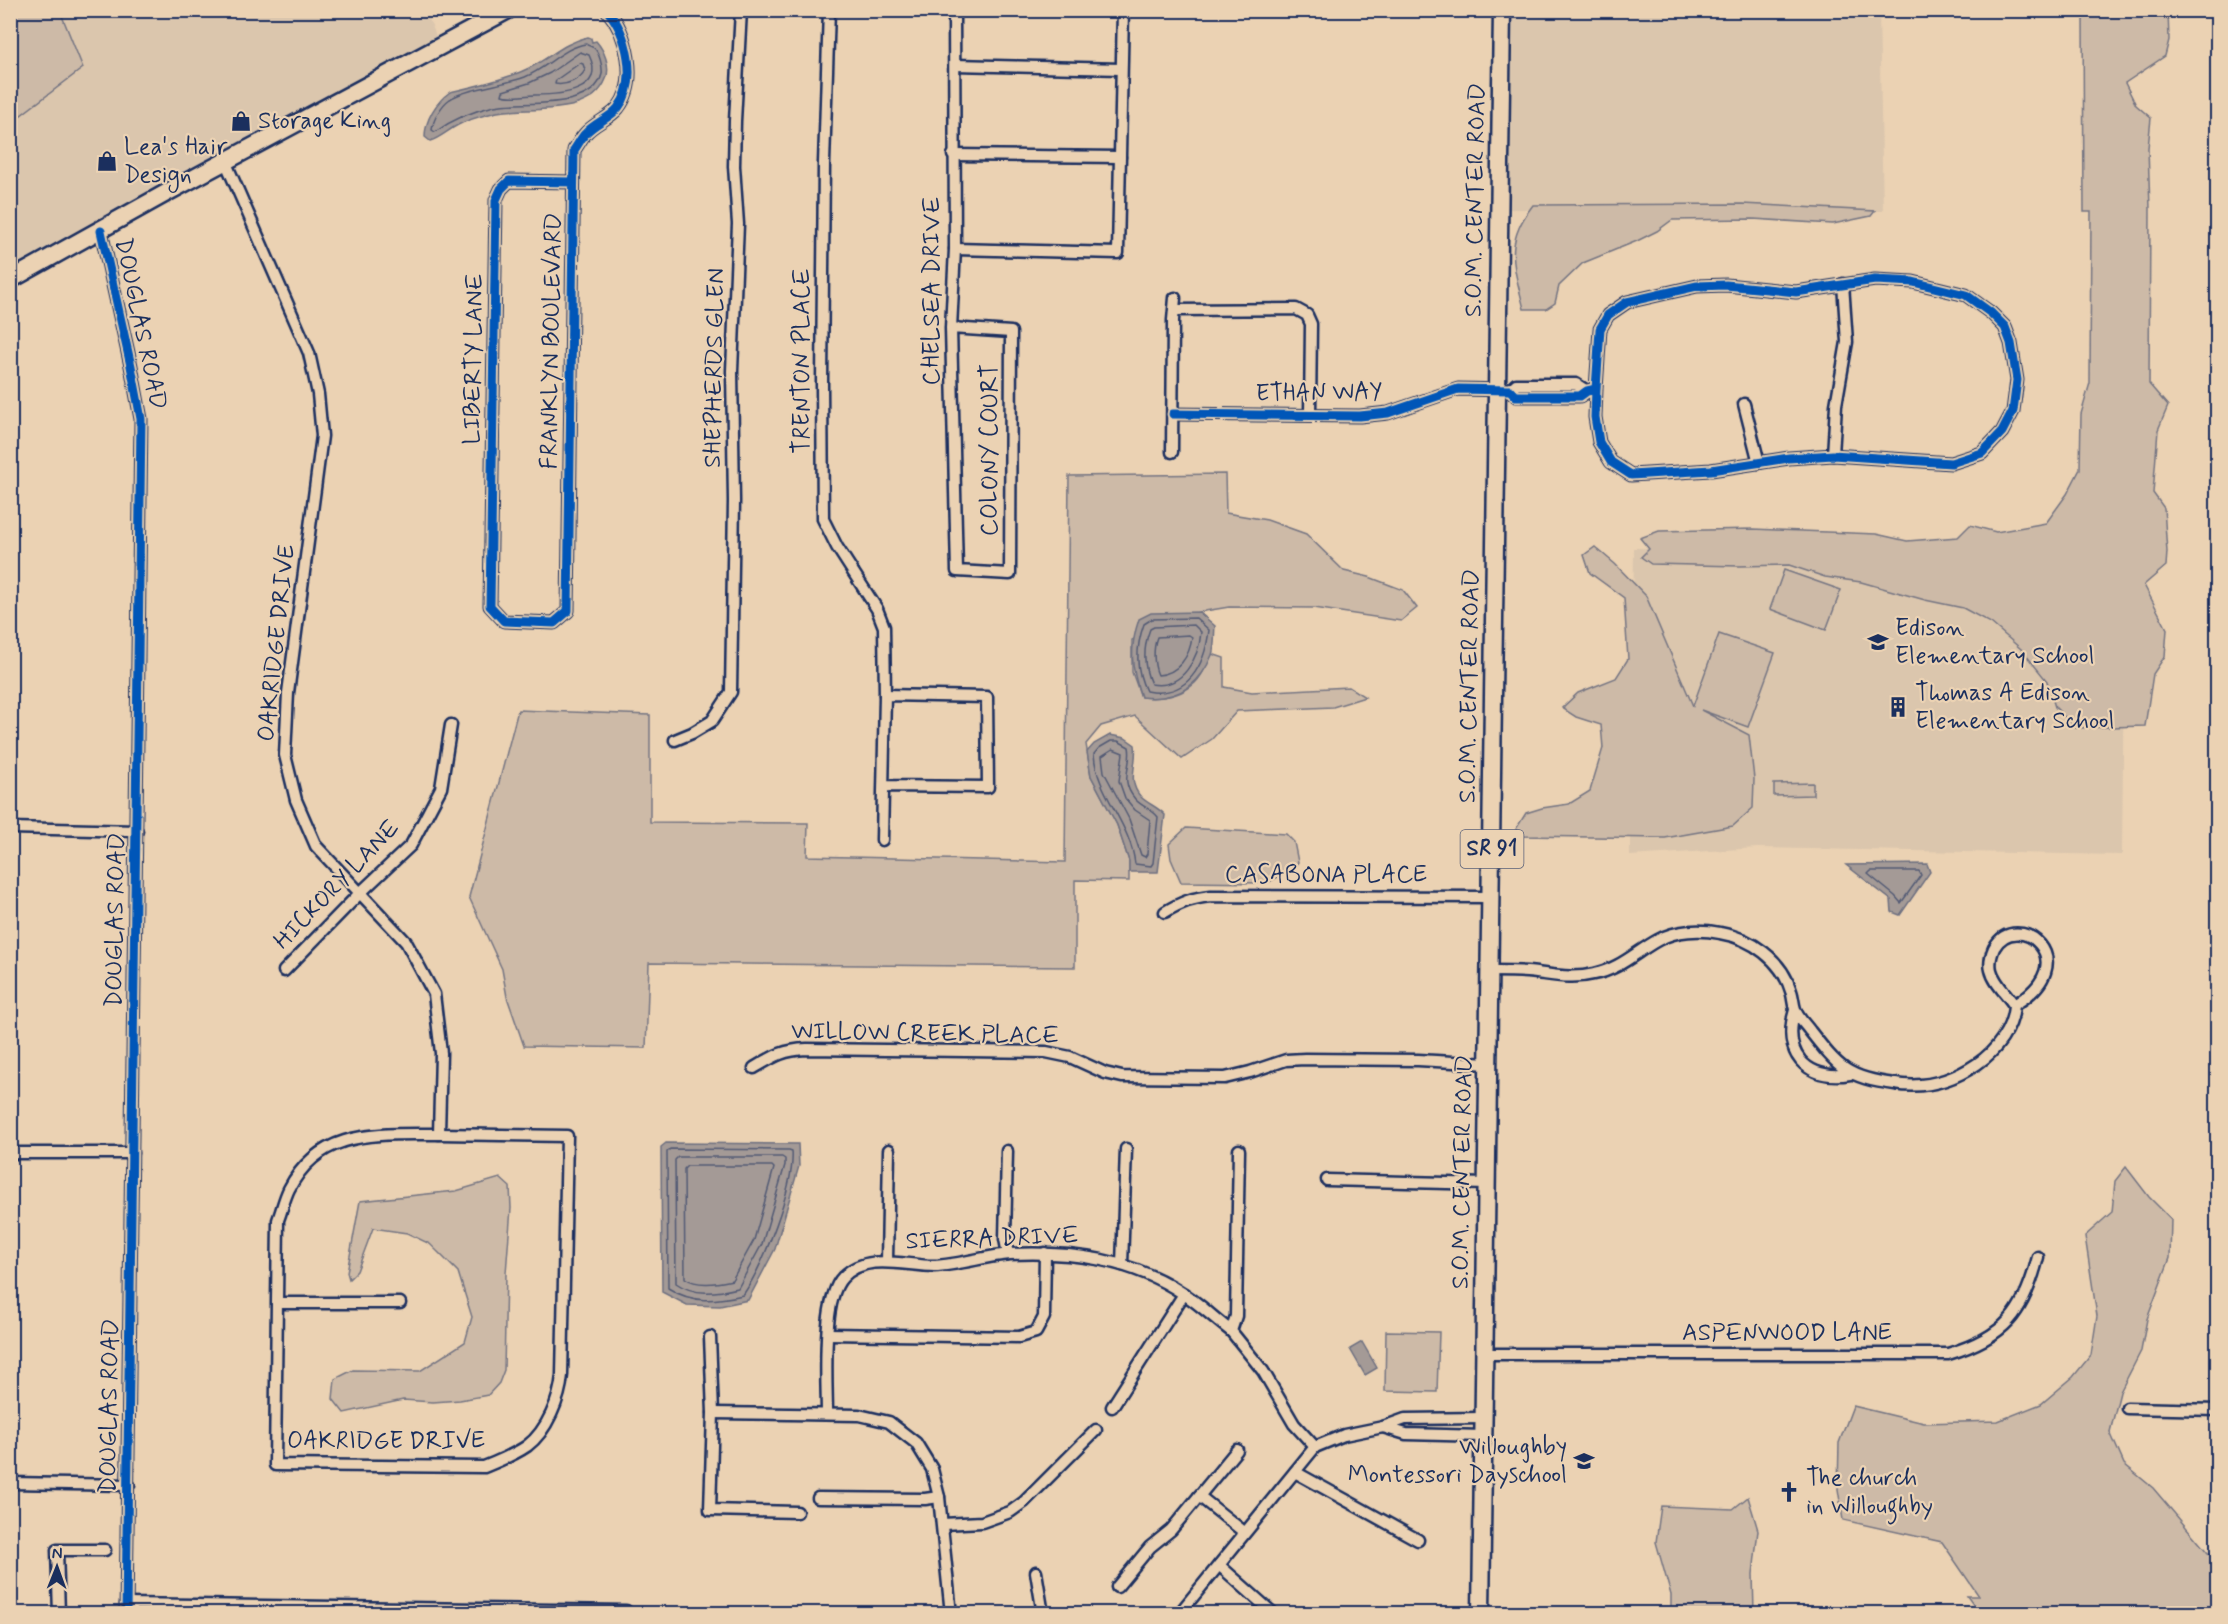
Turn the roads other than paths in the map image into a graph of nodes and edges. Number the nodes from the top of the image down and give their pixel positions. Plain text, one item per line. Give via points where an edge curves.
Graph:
1 (508, 10) edge
2 (608, 10) edge
3 (741, 10) edge
4 (829, 10) edge
5 (954, 10) edge
6 (1123, 10) edge
7 (1502, 10) edge
8 (954, 65) junction
9 (1121, 69) junction
10 (953, 155) junction
11 (1120, 157) junction
12 (226, 163) junction
13 (573, 182) junction
14 (100, 231) junction
15 (955, 249) junction
16 (10, 280) edge
17 (1843, 284) junction
18 (1175, 298) dead end
19 (1175, 310) junction
20 (951, 328) junction
21 (1504, 389) junction
22 (1591, 390) junction
23 (1744, 404) dead end
24 (1173, 414) junction
25 (1310, 415) junction
26 (1172, 452) dead end
27 (1833, 455) junction
28 (1759, 463) junction
29 (957, 571) joint
30 (490, 606) joint
31 (885, 694) junction
32 (451, 725) dead end
33 (675, 740) dead end
34 (884, 786) junction
35 (10, 828) edge
36 (137, 831) junction
37 (882, 840) dead end
38 (359, 894) junction
39 (1491, 897) junction
40 (1165, 912) dead end
41 (284, 971) dead end
42 (1490, 971) junction
43 (2014, 1005) junction
44 (1795, 1010) junction
45 (1489, 1064) junction
46 (754, 1068) dead end
47 (1851, 1074) junction
48 (439, 1134) junction
49 (1126, 1149) dead end
50 (889, 1150) dead end
51 (1239, 1150) dead end
52 (1007, 1151) dead end
53 (10, 1153) edge
54 (132, 1153) junction
55 (1327, 1180) dead end
56 (1487, 1184) junction
57 (1045, 1253) junction
58 (1008, 1254) junction
59 (2038, 1257) dead end
60 (886, 1262) junction
61 (1122, 1265) junction
62 (1184, 1294) junction
63 (279, 1303) junction
64 (400, 1303) dead end
65 (1231, 1331) junction
66 (828, 1334) junction
67 (710, 1337) dead end
68 (1483, 1354) junction
69 (1112, 1407) dead end
70 (2127, 1408) dead end
71 (2217, 1410) edge
72 (712, 1413) junction
73 (827, 1414) junction
74 (1483, 1418) junction
75 (1383, 1427) junction
76 (1096, 1430) dead end
77 (1483, 1436) junction
78 (1315, 1447) junction
79 (1238, 1450) dead end
80 (1295, 1472) junction
81 (10, 1483) edge
82 (129, 1485) junction
83 (1199, 1496) junction
84 (939, 1497) junction
85 (818, 1498) dead end
86 (797, 1512) dead end
87 (943, 1524) junction
88 (1244, 1532) junction
89 (1419, 1540) dead end
90 (105, 1550) dead end
91 (1219, 1565) junction
92 (1036, 1572) dead end
93 (1117, 1587) dead end
94 (126, 1609) edge
95 (626, 1612) edge
96 (59, 1614) edge
97 (951, 1614) edge
98 (1043, 1614) edge
99 (1179, 1614) edge
100 (1274, 1614) edge
101 (1481, 1614) edge

1 - 12 main road
2 - 13 street, FRANKLYN BOULEVARD via 625,42 625,96 618,108 585,134 574,150
3 - 33 street, SHEPHERDS GLEN via 735,140 738,224 732,371 731,685 730,694 712,721
4 - 31 street, TRENTON PLACE via 823,519 884,627
5 - 8 street, CHELSEA DRIVE
6 - 9 street
7 - 21 main road, S.O.M. CENTER ROAD / SR 91
8 - 9 street
8 - 10 street, CHELSEA DRIVE
9 - 11 street
10 - 11 street
10 - 15 street, CHELSEA DRIVE
11 - 15 street via 1118,253
12 - 14 main road
12 - 38 street, OAKRIDGE DRIVE via 309,352 318,394 322,436 288,693 285,755 296,800 316,846
13 - 30 street, LIBERTY LANE via 509,181 496,200
13 - 30 street, FRANKLYN BOULEVARD via 568,611 554,623 504,621
14 - 16 main road
14 - 36 street, DOUGLAS ROAD via 141,419
15 - 20 street, CHELSEA DRIVE
17 - 22 street via 1796,292 1697,286 1627,302 1608,315 1600,329
17 - 27 street via 1847,342 1836,405
17 - 27 street via 1875,280 1913,282 1966,295 2005,327 2017,380 2013,411 2002,432 1982,453 1951,463
18 - 19 street
19 - 24 street
19 - 25 street via 1296,309 1307,315 1311,324
20 - 29 street, CHELSEA DRIVE
20 - 29 street, COLONY COURT via 1011,332 1011,574
21 - 22 street, ETHAN WAY via 1516,384 1576,384
21 - 25 street, ETHAN WAY via 1458,388 1388,413
21 - 39 main road, S.O.M. CENTER ROAD / SR 91
22 - 28 street via 1599,442 1611,462 1631,475
23 - 28 street
24 - 25 street, ETHAN WAY
24 - 26 street
27 - 28 street
31 - 34 street, TRENTON PLACE
31 - 34 street via 987,696 988,787
32 - 38 street, HICKORY LANE via 441,789 411,845
34 - 37 street, TRENTON PLACE
35 - 36 street
36 - 54 street, DOUGLAS ROAD
38 - 41 street, HICKORY LANE
38 - 48 street, OAKRIDGE DRIVE via 406,942 434,994 441,1053
39 - 40 street, CASABONA PLACE via 1211,896 1193,898
39 - 42 main road, S.O.M. CENTER ROAD / SR 91
42 - 44 street via 1565,978 1596,974 1625,963 1660,939 1684,932 1709,931 1741,939 1768,955 1789,984
42 - 45 main road, S.O.M. CENTER ROAD / SR 91
43 - 43 street via 2044,976 2047,964 2042,945 2023,934 1999,940 1991,955 1993,976
43 - 47 street via 2011,1022 2000,1043 1980,1063 1953,1078 1910,1086
44 - 47 street via 1821,1046
44 - 47 street via 1790,1034 1802,1064 1825,1074
45 - 46 street, WILLOW CREEK PLACE via 1305,1059 1286,1060 1225,1078 1122,1077 1070,1057 1046,1053 807,1049 776,1054
45 - 56 main road, S.O.M. CENTER ROAD / SR 91
48 - 63 street, OAKRIDGE DRIVE via 349,1138 328,1147 308,1163 289,1190 278,1220
48 - 63 street, OAKRIDGE DRIVE via 567,1136 561,1391 552,1413 529,1444 484,1467 275,1465
49 - 61 street
50 - 60 street
51 - 65 street via 1236,1316
52 - 58 street
53 - 54 street
54 - 82 street, DOUGLAS ROAD
55 - 56 street
56 - 68 main road, S.O.M. CENTER ROAD / SR 91
57 - 58 street, SIERRA DRIVE
57 - 61 street, SIERRA DRIVE via 1082,1255
57 - 66 street via 1044,1317 1036,1332 1019,1337
58 - 60 street, SIERRA DRIVE via 935,1266
59 - 68 street, ASPENWOOD LANE via 2031,1287 2016,1313 1995,1335 1948,1354
60 - 66 street, SIERRA DRIVE via 862,1264 843,1277 832,1294
61 - 62 street, SIERRA DRIVE
62 - 65 street, SIERRA DRIVE
62 - 69 street
63 - 64 street
65 - 78 street, SIERRA DRIVE via 1263,1371 1294,1424
66 - 73 street, SIERRA DRIVE
67 - 72 street
68 - 74 main road, S.O.M. CENTER ROAD / SR 91
70 - 71 street
72 - 73 street
72 - 86 street via 710,1510
73 - 84 street via 859,1415 889,1422 916,1443 932,1469
74 - 75 street via 1405,1419
74 - 77 main road, S.O.M. CENTER ROAD / SR 91
75 - 77 street via 1406,1434
75 - 78 street via 1344,1435
76 - 87 street via 1024,1503 1010,1512 982,1522
77 - 101 main road, S.O.M. CENTER ROAD / SR 91
78 - 80 street
79 - 83 street
80 - 88 street
80 - 89 street
81 - 82 street
82 - 94 street, DOUGLAS ROAD
83 - 88 street
83 - 93 street
84 - 85 street
84 - 87 street
87 - 97 street
88 - 91 street
90 - 96 street via 57,1550
91 - 99 street
91 - 100 street
92 - 98 street
94 - 95 street

